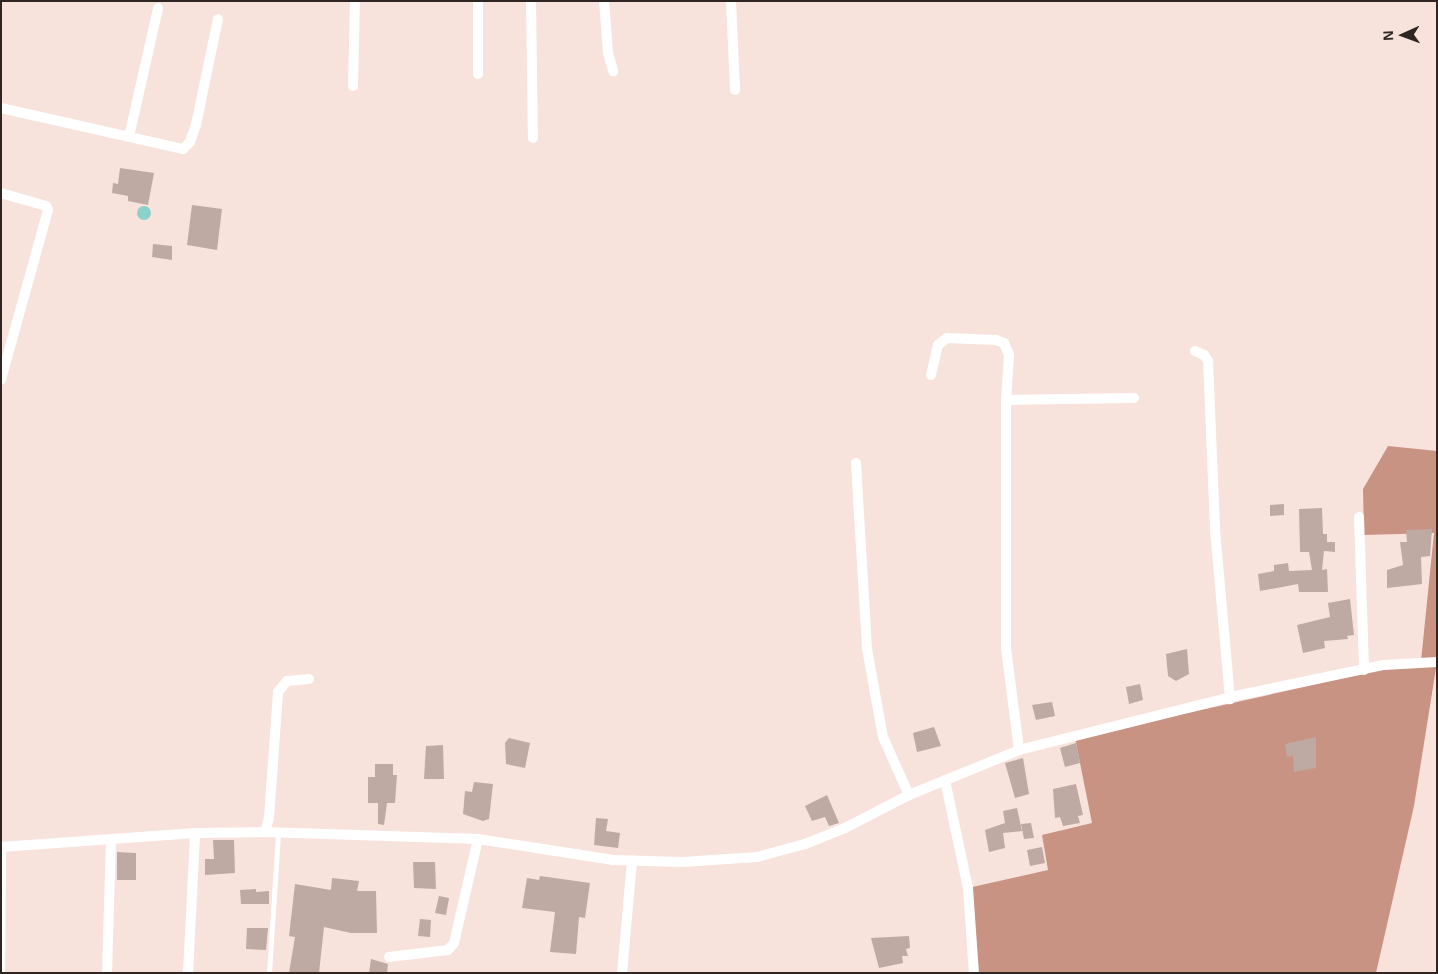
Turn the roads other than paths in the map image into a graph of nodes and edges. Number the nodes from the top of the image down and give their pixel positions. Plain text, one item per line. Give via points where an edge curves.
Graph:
1 (355, 1) edge
2 (478, 1) edge
3 (531, 1) edge
4 (604, 1) edge
5 (731, 1) edge
6 (158, 8) dead end
7 (218, 19) dead end
8 (614, 71) dead end
9 (478, 74) dead end
10 (353, 86) dead end
11 (735, 90) dead end
12 (1, 108) edge
13 (129, 137) junction
14 (533, 138) dead end
15 (1, 193) edge
16 (1195, 351) dead end
17 (931, 375) dead end
18 (1, 380) edge
19 (1134, 398) dead end
20 (1006, 400) junction
21 (856, 463) dead end
22 (1359, 517) dead end
23 (1437, 662) edge
24 (1364, 670) junction
25 (310, 679) dead end
26 (1230, 698) junction
27 (1019, 750) junction
28 (945, 780) junction
29 (909, 795) junction
30 (265, 832) junction
31 (195, 833) junction
32 (278, 834) junction
33 (478, 838) junction
34 (111, 839) junction
35 (2, 847) edge
36 (632, 860) junction
37 (389, 957) dead end
38 (2, 973) edge
39 (107, 973) edge
40 (188, 973) edge
41 (268, 973) edge
42 (622, 973) edge
43 (974, 973) edge

1 - 10 street
2 - 9 street
3 - 14 street
4 - 8 street via 608,53
5 - 11 street
6 - 13 street
7 - 13 street via 196,125 187,146 177,149
12 - 13 street
15 - 18 street via 46,206 48,210
16 - 26 street via 1208,361 1215,530
17 - 20 street via 938,345 947,338 1004,343 1009,355
19 - 20 street
20 - 27 street via 1006,648
21 - 29 street via 867,649 883,737
22 - 24 street
23 - 24 street via 1421,661
24 - 26 street
25 - 30 street via 287,681 278,692
26 - 27 street
27 - 28 street
28 - 29 street
28 - 43 street via 968,888
29 - 36 street via 813,841 756,857 727,861
30 - 31 street
30 - 32 street
31 - 34 street
31 - 40 street
32 - 33 street
32 - 41 lane
33 - 36 street
33 - 37 street via 454,943 448,950
34 - 35 street
34 - 39 street
35 - 38 lane
36 - 42 street

